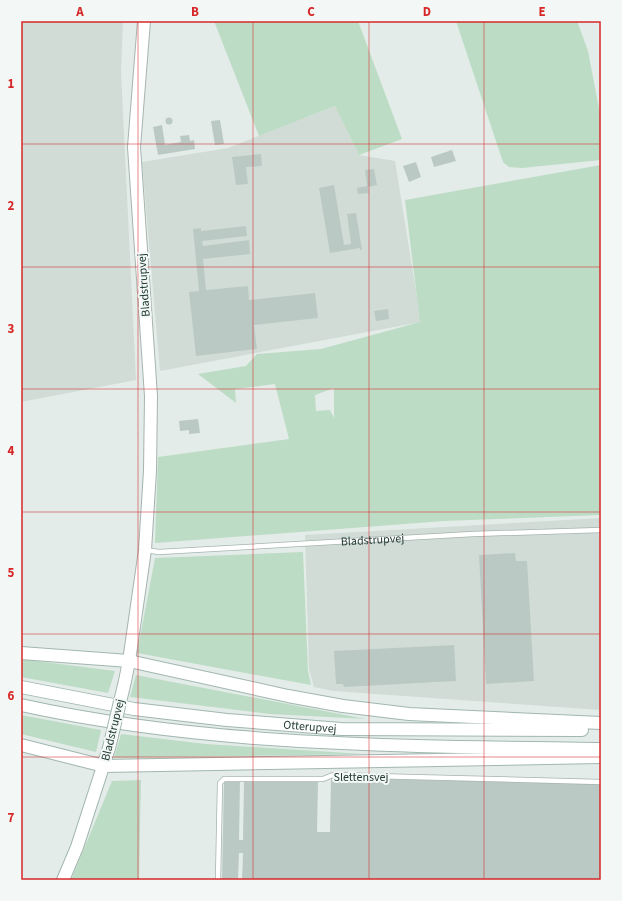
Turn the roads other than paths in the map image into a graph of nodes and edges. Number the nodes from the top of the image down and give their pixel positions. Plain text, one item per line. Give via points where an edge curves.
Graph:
1 (144, 21) edge
2 (601, 530) edge
3 (145, 550) junction
4 (21, 654) edge
5 (129, 661) junction
6 (21, 688) edge
7 (21, 705) edge
8 (601, 723) edge
9 (601, 730) edge
10 (21, 745) edge
11 (601, 749) edge
12 (601, 757) edge
13 (104, 766) junction
14 (601, 782) edge
15 (63, 880) edge
16 (218, 880) edge

1 - 3 main road, Bladstrupvej via 134,147 151,396
2 - 3 lane, Bladstrupvej via 528,531 159,552
3 - 5 main road, Bladstrupvej
4 - 5 main road
5 - 8 main road via 343,706 409,714
5 - 13 main road, Bladstrupvej, bridge
6 - 9 main road, Otterupvej via 134,709 227,720 341,729
7 - 11 main road, Otterupvej via 138,726 229,736 342,743
10 - 13 main road
12 - 13 main road
13 - 15 main road, Bladstrupvej
14 - 16 lane, Slettensvej via 333,775 323,779 224,780 220,783

